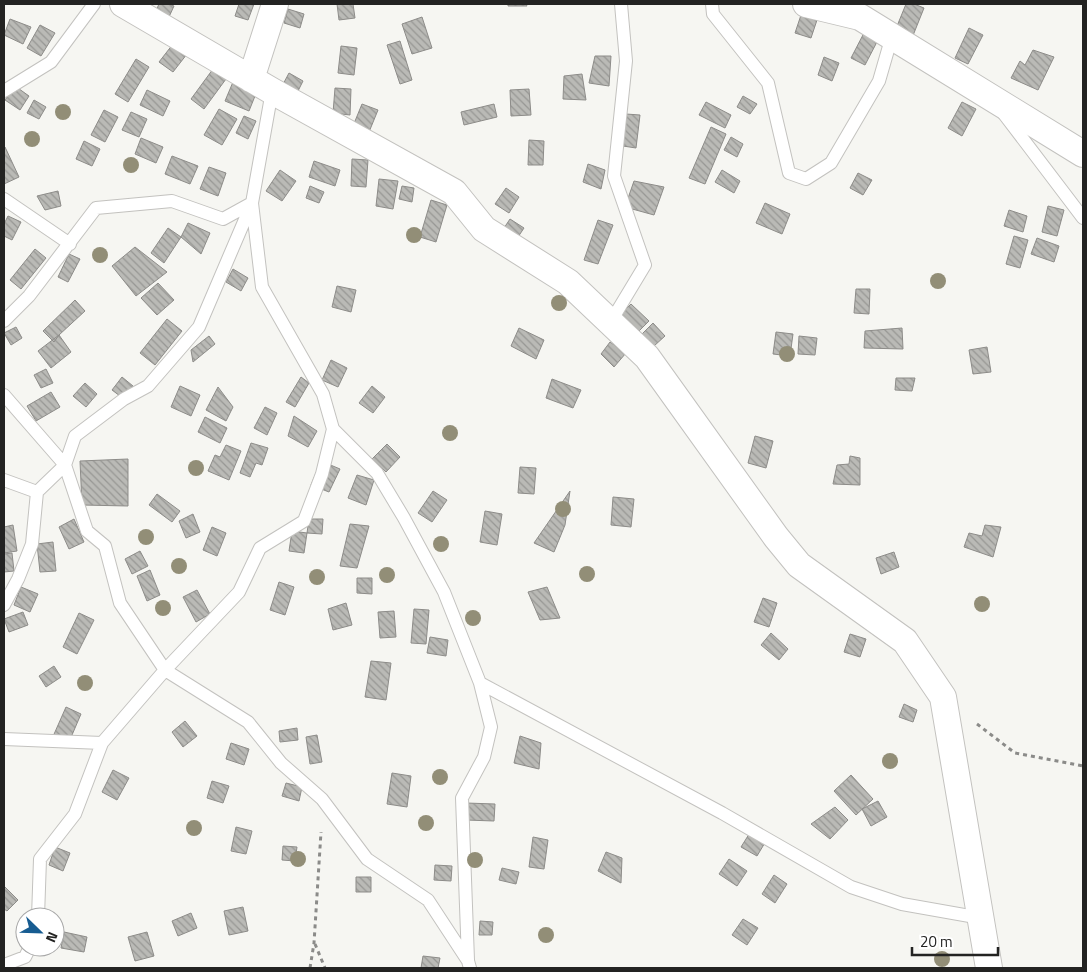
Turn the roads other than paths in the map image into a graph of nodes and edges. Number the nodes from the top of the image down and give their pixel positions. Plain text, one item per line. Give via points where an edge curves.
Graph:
1 (94, 4) edge
2 (124, 4) edge
3 (275, 4) edge
4 (621, 4) edge
5 (712, 4) edge
6 (806, 4) edge
7 (859, 10) edge
8 (892, 36) junction
9 (261, 85) junction
10 (4, 91) edge
11 (990, 96) junction
12 (1083, 154) edge
13 (4, 198) edge
14 (252, 203) junction
15 (1083, 218) edge
16 (70, 244) junction
17 (4, 321) edge
18 (610, 323) junction
19 (4, 395) edge
20 (333, 429) junction
21 (65, 465) junction
22 (4, 480) edge
23 (37, 492) junction
24 (4, 604) edge
25 (165, 670) junction
26 (480, 683) junction
27 (4, 739) edge
28 (102, 743) junction
29 (38, 907) edge
30 (981, 918) junction
31 (23, 957) edge
32 (4, 965) edge
33 (469, 965) edge
34 (989, 968) edge

1 - 10 lane via 51,62
2 - 9 street
3 - 9 street
4 - 18 lane via 626,61 614,176 645,265
5 - 8 lane via 713,14 768,83 789,173 806,179 831,163 879,81
6 - 7 street
7 - 8 street
8 - 11 street
9 - 14 lane
9 - 18 street via 454,192 484,229 568,282
11 - 12 street
11 - 15 lane
13 - 16 lane
14 - 16 lane via 223,219 172,201 96,208
14 - 20 lane via 262,286 322,394
14 - 21 lane via 199,327 148,386 124,399 74,436
16 - 17 lane via 29,296
18 - 30 street via 647,357 799,565 905,641 943,697
19 - 21 lane
20 - 25 lane via 322,474 304,522 260,548 238,592
20 - 26 lane via 377,473 404,518 444,592
21 - 23 lane
21 - 25 lane via 86,531 104,546 120,603
22 - 23 lane
23 - 24 lane via 32,544
25 - 28 lane
25 - 33 lane via 248,722 281,763 322,798 367,859 428,900
26 - 30 lane via 722,813 851,887 902,904
26 - 33 lane via 491,727 484,757 462,798
27 - 28 lane
28 - 29 lane via 75,814 40,859
30 - 34 street
31 - 32 lane

